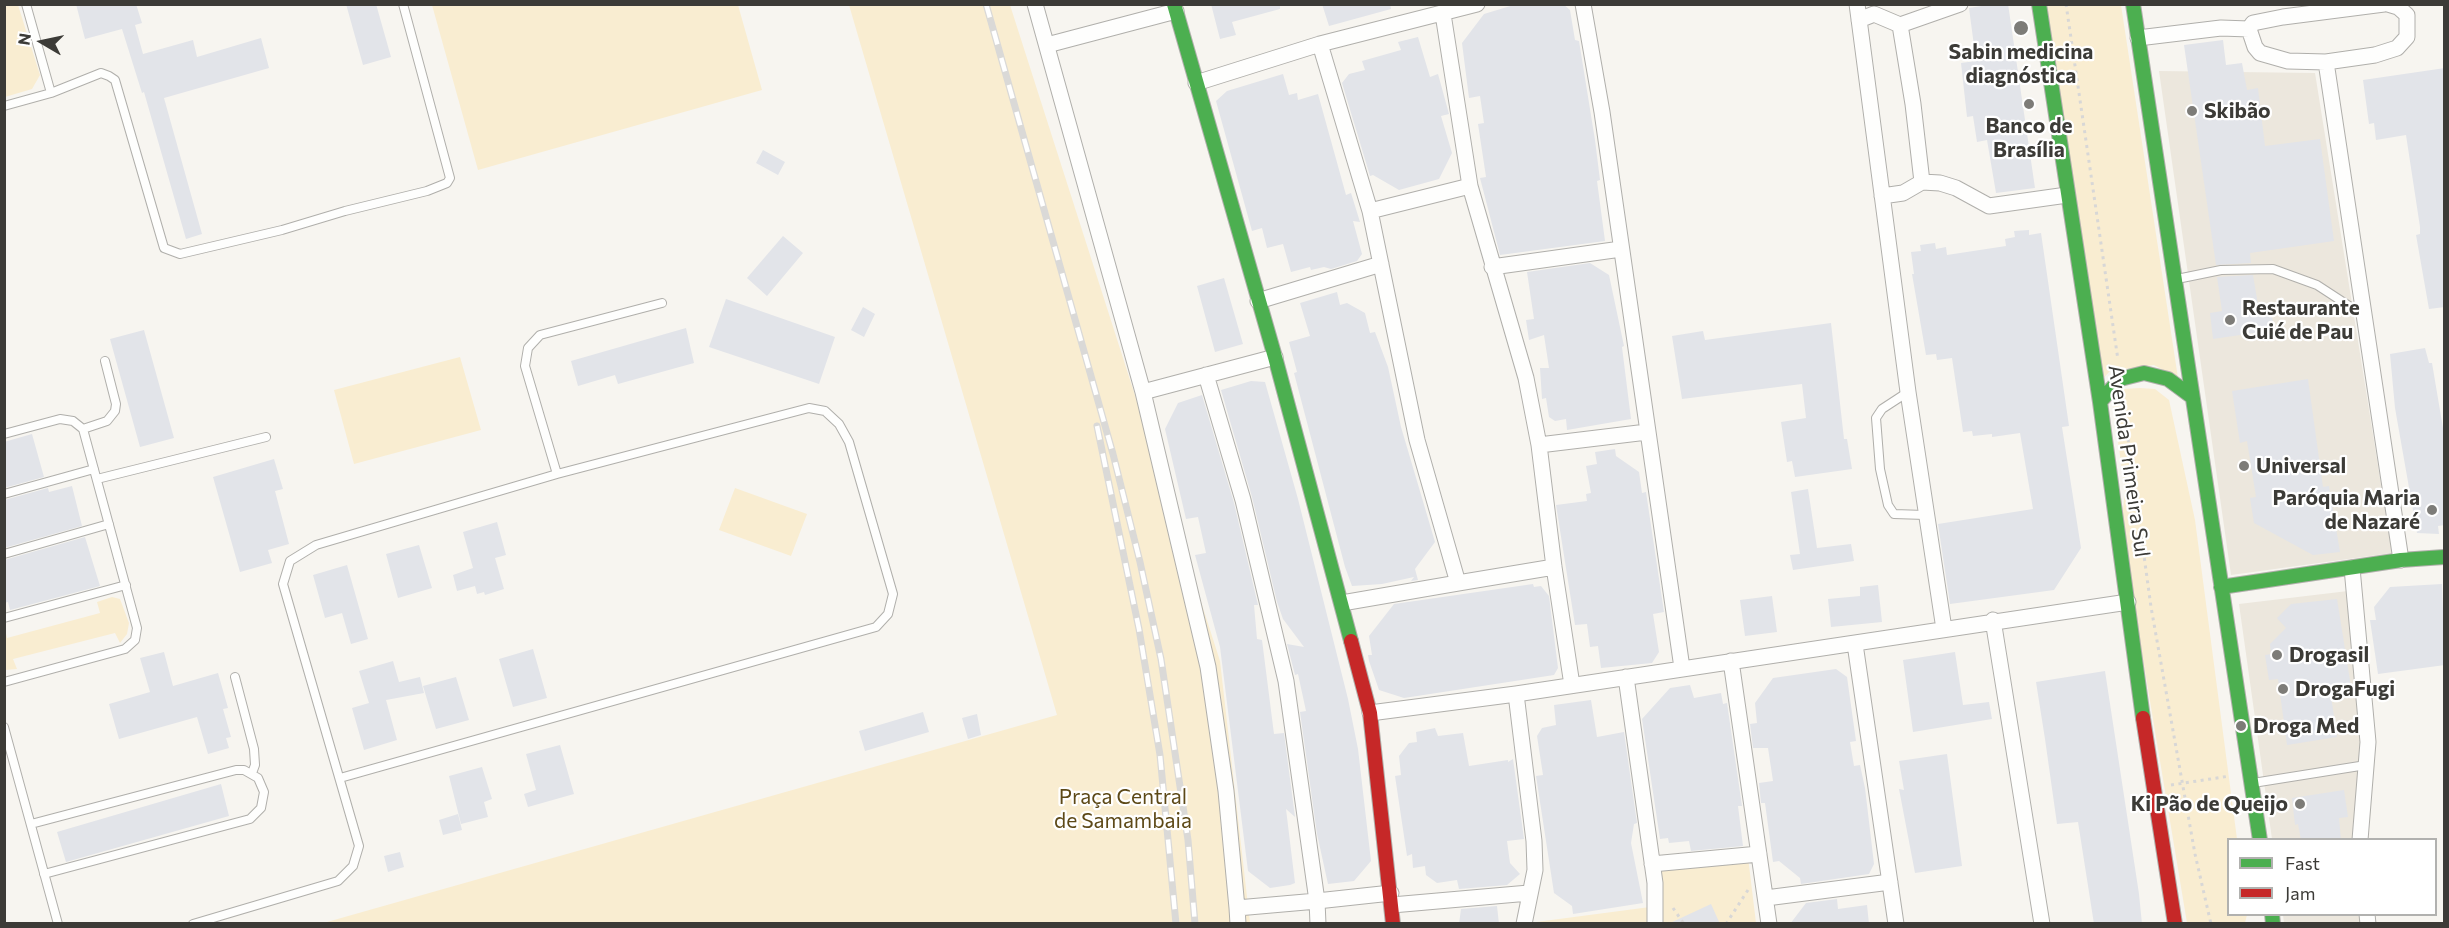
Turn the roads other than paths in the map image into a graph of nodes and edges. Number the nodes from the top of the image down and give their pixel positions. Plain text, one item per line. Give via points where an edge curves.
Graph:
1 (26, 4) edge
2 (403, 4) edge
3 (1035, 4) edge
4 (1477, 4) edge
5 (1583, 4) edge
6 (1960, 4) edge
7 (2039, 4) edge
8 (2133, 4) edge
9 (2392, 5) edge
10 (1175, 8) edge
11 (1858, 12) edge
12 (1443, 14) junction
13 (1900, 25) junction
14 (2249, 29) junction
15 (2138, 38) junction
16 (1320, 44) junction
17 (1047, 45) junction
18 (2326, 62) junction
19 (1196, 83) junction
20 (51, 93) junction
21 (4, 105) edge
22 (1922, 182) junction
23 (1470, 186) junction
24 (2067, 195) junction
25 (1882, 196) junction
26 (1370, 211) junction
27 (1621, 249) junction
28 (1381, 264) junction
29 (1492, 267) junction
30 (2174, 280) junction
31 (1258, 301) junction
32 (662, 303) dead end
33 (2364, 315) junction
34 (1275, 357) junction
35 (105, 361) dead end
36 (1206, 375) junction
37 (1143, 392) junction
38 (1908, 392) junction
39 (2192, 396) junction
40 (2100, 402) junction
41 (83, 429) junction
42 (1647, 432) junction
43 (4, 434) edge
44 (266, 437) dead end
45 (1539, 445) junction
46 (94, 469) junction
47 (556, 474) junction
48 (97, 479) junction
49 (4, 495) edge
50 (1925, 515) junction
51 (109, 524) junction
52 (4, 554) edge
53 (2445, 557) edge
54 (2401, 560) junction
55 (1554, 567) junction
56 (2352, 568) junction
57 (1458, 583) junction
58 (126, 585) junction
59 (2221, 587) junction
60 (2128, 602) junction
61 (1342, 603) junction
62 (4, 618) edge
63 (1994, 620) junction
64 (1944, 629) junction
65 (1855, 644) junction
66 (1731, 661) junction
67 (1682, 668) junction
68 (234, 677) dead end
69 (1626, 677) junction
70 (4, 682) edge
71 (1572, 685) junction
72 (1516, 694) junction
73 (1370, 713) junction
74 (4, 727) edge
75 (2366, 765) junction
76 (252, 773) junction
77 (340, 778) junction
78 (2251, 778) junction
79 (31, 824) junction
80 (2260, 838) edge
81 (2360, 838) edge
82 (1759, 854) junction
83 (1652, 864) junction
84 (44, 874) junction
85 (1890, 882) junction
86 (1529, 893) junction
87 (1766, 898) junction
88 (1392, 899) junction
89 (1317, 901) junction
90 (1237, 908) junction
91 (58, 924) edge
92 (193, 924) edge
93 (1238, 924) edge
94 (1318, 924) edge
95 (1393, 924) edge
96 (1524, 924) edge
97 (1655, 924) edge
98 (1769, 924) edge
99 (1896, 924) edge
100 (2042, 924) edge
101 (2175, 924) edge

1 - 20 lane
2 - 20 lane via 450,178 427,191 282,230 180,254 170,252 164,248 115,80 101,73
3 - 17 street
4 - 12 street
5 - 27 street
6 - 13 street
7 - 24 main road, Avenida Primeira Sul
8 - 15 main road
9 - 14 street via 2283,16 2253,23
9 - 18 street via 2407,15 2408,37 2397,48
10 - 17 street
10 - 19 main road
11 - 13 street via 1875,14
11 - 25 street
12 - 16 street
12 - 23 street
13 - 22 street
14 - 15 street via 2221,27
14 - 18 street via 2255,47 2269,57
15 - 30 main road
16 - 19 street
16 - 26 street
17 - 37 street
18 - 33 street
19 - 31 main road
20 - 21 lane
22 - 24 street via 1956,188 1989,206
22 - 25 street via 1903,193
23 - 26 street
23 - 29 street
24 - 40 main road, Avenida Primeira Sul
25 - 38 street
26 - 28 street
27 - 29 street
27 - 42 street
28 - 31 street
28 - 57 street via 1417,440
29 - 45 street via 1526,378
30 - 33 lane via 2221,270 2273,269 2317,285
30 - 39 main road
31 - 34 main road
32 - 47 lane via 540,335 528,348 525,366
33 - 54 street
34 - 36 street
34 - 61 main road
35 - 41 lane via 115,411 107,421
36 - 37 street
36 - 89 street via 1243,500 1287,681
37 - 90 street via 1208,667 1226,791
38 - 50 street
38 - 50 lane via 1882,409 1876,418 1880,469 1888,505 1894,514
39 - 40 main road via 2157,374 2132,374 2112,385
39 - 59 main road
40 - 60 main road, Avenida Primeira Sul
41 - 43 lane via 67,419
41 - 46 lane
42 - 45 street
42 - 67 street
44 - 48 lane
45 - 55 street
46 - 48 lane
46 - 49 lane
47 - 77 lane via 316,545 290,561 283,584
47 - 77 lane via 809,408 825,411 839,424 849,442 893,594 888,614 876,627
48 - 51 lane
50 - 64 street
51 - 52 lane
51 - 58 lane
53 - 54 main road
54 - 56 main road
55 - 57 street
55 - 71 street
56 - 59 main road
56 - 75 street via 2366,698
57 - 61 street
58 - 62 lane
58 - 70 lane via 137,628 131,645
59 - 78 main road
60 - 63 street
60 - 101 main road, Avenida Primeira Sul
61 - 73 main road
63 - 64 street
63 - 100 street
64 - 65 street
65 - 66 street
65 - 85 street
66 - 67 street
66 - 82 street
67 - 69 street
68 - 76 lane via 254,749
69 - 71 street
69 - 83 street
71 - 72 street
72 - 73 street
72 - 86 street via 1534,841 1535,870
73 - 88 main road
74 - 79 lane
75 - 78 lane
75 - 81 street
76 - 79 lane via 236,770
76 - 84 lane via 262,784 264,800 250,819
77 - 92 lane via 359,846 353,866 338,881
78 - 80 main road
79 - 84 lane
82 - 83 street
82 - 87 street
83 - 97 street
84 - 91 lane
85 - 87 street
85 - 99 street
86 - 88 street
86 - 96 street
87 - 98 street
88 - 89 street
88 - 95 main road
89 - 90 street
89 - 94 street
90 - 93 street

